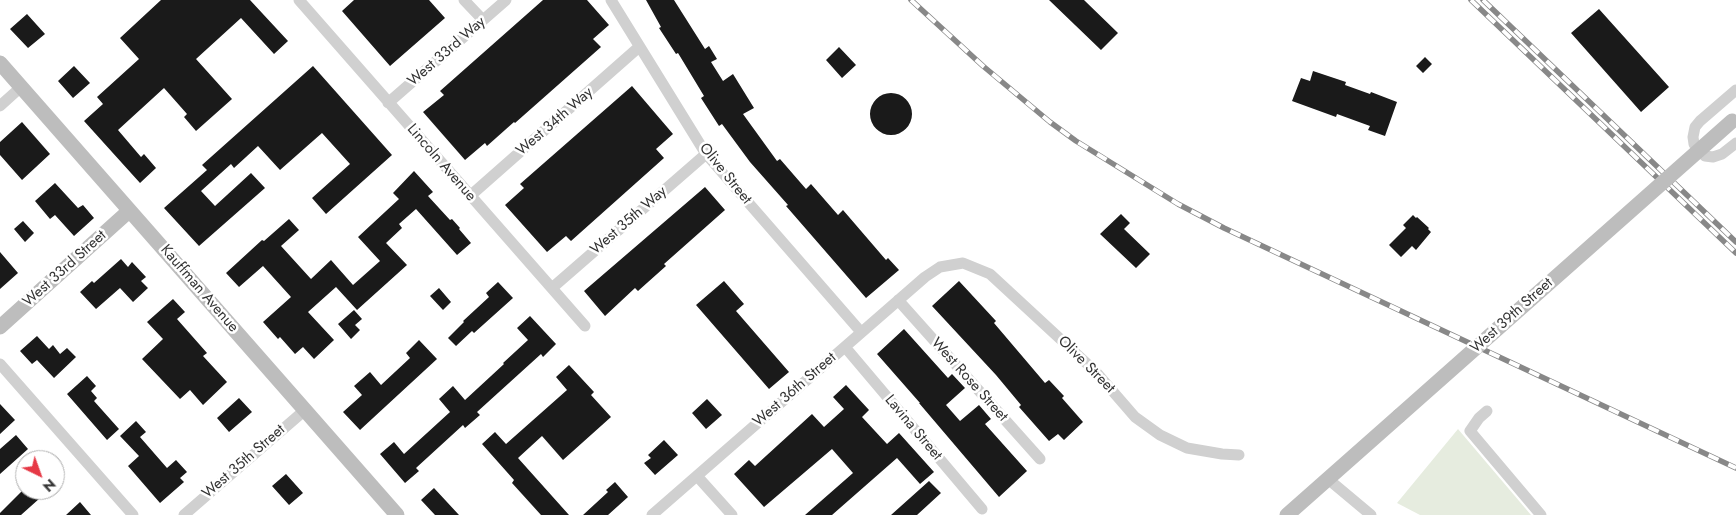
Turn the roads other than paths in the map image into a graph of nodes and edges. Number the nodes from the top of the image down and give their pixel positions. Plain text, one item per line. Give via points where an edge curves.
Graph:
1 (464, 0) edge
2 (506, 0) edge
3 (612, 0) edge
4 (306, 2) edge
5 (483, 20) junction
6 (639, 47) junction
7 (0, 63) edge
8 (21, 88) junction
9 (1736, 90) edge
10 (388, 103) junction
11 (0, 106) edge
12 (1734, 119) edge
13 (1736, 143) edge
14 (706, 154) junction
15 (470, 196) junction
16 (129, 211) junction
17 (940, 267) joint
18 (552, 288) junction
19 (898, 300) junction
20 (585, 326) dead end
21 (0, 327) edge
22 (861, 332) junction
23 (845, 346) junction
24 (0, 364) edge
25 (305, 410) junction
26 (1486, 411) dead end
27 (1239, 455) dead end
28 (1040, 459) dead end
29 (697, 476) junction
30 (1328, 479) junction
31 (982, 509) dead end
32 (133, 515) edge
33 (184, 515) edge
34 (397, 515) edge
35 (652, 515) edge
36 (732, 515) edge
37 (1287, 515) edge
38 (1371, 515) edge
39 (1541, 515) edge

1 - 5 street
2 - 5 street, West 33rd Way
3 - 6 street, Olive Street
4 - 10 street, Lincoln Avenue
5 - 10 street, West 33rd Way
6 - 14 street, Olive Street
6 - 15 street, West 34th Way
7 - 8 street, Kauffman Avenue
8 - 11 street
8 - 16 street, Kauffman Avenue
9 - 13 street via 1700,121 1693,137 1694,144 1705,156 1722,154
10 - 15 street, Lincoln Avenue
12 - 30 street, West 39th Street, bridge
14 - 18 street, West 35th Way
14 - 22 street, Olive Street
15 - 18 street, Lincoln Avenue
16 - 21 street, West 33rd Street
16 - 25 street, Kauffman Avenue
17 - 19 street, West 36th Street
17 - 27 street, Olive Street via 963,263 990,274 1096,372 1135,417 1160,435 1188,448
18 - 20 street, Lincoln Avenue
19 - 22 street, West 36th Street
19 - 28 street, West Rose Street
22 - 23 street, West 36th Street
23 - 29 street, West 36th Street
23 - 31 street, Lavina Street
24 - 32 street
25 - 33 street, West 35th Street
25 - 34 street, Kauffman Avenue
26 - 39 street via 1470,431
29 - 35 street, West 36th Street
29 - 36 street
30 - 37 street, West 39th Street
30 - 38 street

